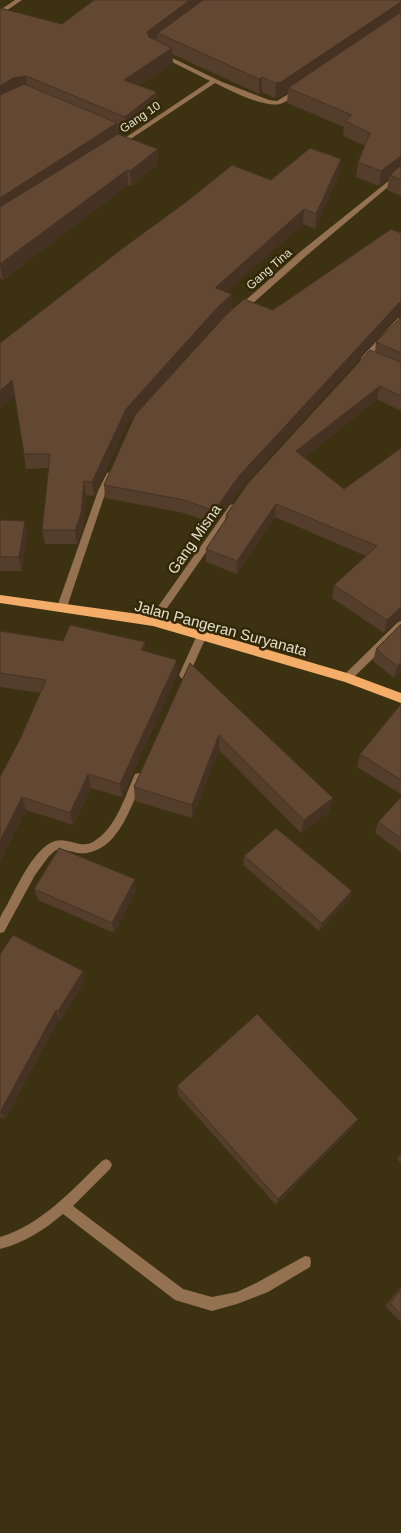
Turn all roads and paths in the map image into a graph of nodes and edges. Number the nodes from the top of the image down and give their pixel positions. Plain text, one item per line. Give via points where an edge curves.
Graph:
1 (19, 0) edge
2 (0, 13) edge
3 (154, 51) edge
4 (215, 80) junction
5 (307, 84) edge
6 (120, 134) edge
7 (129, 138) junction
8 (112, 148) edge
9 (401, 173) edge
10 (235, 314) edge
11 (401, 320) edge
12 (366, 358) junction
13 (375, 362) edge
14 (360, 365) edge
15 (113, 467) edge
16 (237, 501) edge
17 (0, 599) edge
18 (62, 607) junction
19 (153, 621) junction
20 (401, 625) edge
21 (202, 635) junction
22 (347, 678) junction
23 (178, 688) edge
24 (401, 698) edge
25 (142, 769) edge
26 (0, 928) edge
27 (106, 1165) dead end
28 (64, 1207) junction
29 (0, 1243) edge
30 (305, 1262) dead end

1 - 2 street
3 - 4 street
4 - 5 street via 270,103 283,100
4 - 7 street, Gang 10
6 - 7 street
7 - 8 street, Gang 10
9 - 10 street, Gang Tina
11 - 12 street
12 - 13 street
12 - 14 street
15 - 18 street
16 - 19 street, Gang Misna
17 - 18 main road, Jalan Pangeran Suryanata
18 - 19 main road, Jalan Pangeran Suryanata
19 - 21 main road, Jalan Pangeran Suryanata
20 - 22 street
21 - 22 main road, Jalan Pangeran Suryanata
21 - 23 street
22 - 24 main road, Jalan Pangeran Suryanata
25 - 26 street via 118,822 102,842 86,849 60,844 51,848 39,862
27 - 28 street
28 - 29 street via 14,1241
28 - 30 street via 180,1295 212,1304 263,1287

